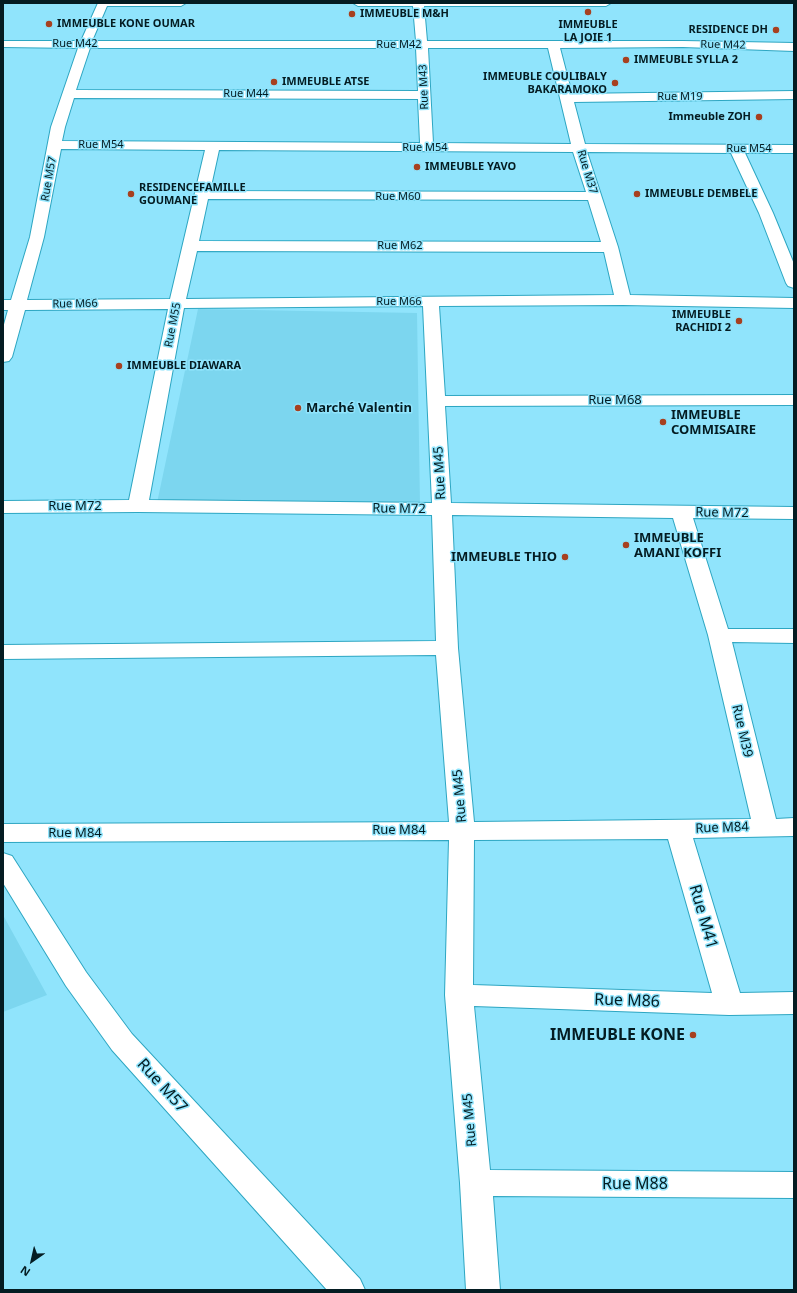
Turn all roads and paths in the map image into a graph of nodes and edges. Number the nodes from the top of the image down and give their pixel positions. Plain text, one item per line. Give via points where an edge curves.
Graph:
1 (103, 3) edge
2 (181, 3) edge
3 (358, 3) edge
4 (418, 3) edge
5 (547, 3) edge
6 (606, 3) edge
7 (3, 44) edge
8 (85, 44) junction
9 (553, 44) junction
10 (422, 45) junction
11 (794, 47) edge
12 (68, 94) junction
13 (424, 95) junction
14 (794, 96) edge
15 (567, 98) junction
16 (55, 145) junction
17 (213, 146) junction
18 (427, 148) junction
19 (579, 148) junction
20 (736, 148) junction
21 (794, 149) edge
22 (202, 195) junction
23 (594, 196) junction
24 (190, 246) junction
25 (610, 246) junction
26 (794, 284) edge
27 (624, 300) junction
28 (431, 302) junction
29 (177, 303) junction
30 (794, 303) edge
31 (10, 305) edge
32 (3, 357) edge
33 (794, 400) edge
34 (437, 401) junction
35 (138, 506) junction
36 (3, 507) edge
37 (442, 509) junction
38 (681, 512) junction
39 (794, 513) edge
40 (719, 635) junction
41 (794, 636) edge
42 (447, 648) junction
43 (3, 652) edge
44 (765, 827) junction
45 (794, 827) edge
46 (462, 830) junction
47 (678, 830) junction
48 (3, 833) edge
49 (3, 862) edge
50 (459, 995) junction
51 (794, 1003) edge
52 (729, 1004) junction
53 (476, 1183) junction
54 (794, 1185) edge
55 (348, 1290) edge
56 (483, 1290) edge

1 - 2 street
1 - 8 street, Rue M57
3 - 4 street
4 - 5 street
4 - 10 street, Rue M43
5 - 6 street
7 - 8 street, Rue M42
8 - 10 street, Rue M42
8 - 12 street, Rue M57
9 - 10 street, Rue M42
9 - 11 street, Rue M42
9 - 15 street, Rue M37
10 - 13 street, Rue M43
12 - 13 street, Rue M44
12 - 16 street, Rue M57
13 - 18 street, Rue M43
14 - 15 street, Rue M19
15 - 19 street, Rue M37
16 - 17 street, Rue M54
16 - 31 street, Rue M57 via 39,230
17 - 18 street, Rue M54
17 - 22 street, Rue M55
18 - 19 street, Rue M54
19 - 20 street, Rue M54
19 - 23 street, Rue M37
20 - 21 street, Rue M54
20 - 26 street via 766,213
22 - 23 street, Rue M60
22 - 24 street, Rue M55
23 - 25 street, Rue M37
24 - 25 street, Rue M62
24 - 29 street, Rue M55
25 - 27 street, Rue M37
27 - 28 street, Rue M66
27 - 30 street, Rue M66
28 - 29 street, Rue M66
28 - 34 street, Rue M45
29 - 31 street, Rue M66
29 - 35 street, Rue M55
31 - 32 street, Rue M57
33 - 34 street, Rue M68
34 - 37 street, Rue M45
35 - 36 street, Rue M72
35 - 37 street, Rue M72
37 - 38 street, Rue M72
37 - 42 street, Rue M45
38 - 39 street, Rue M72
38 - 40 street, Rue M39
40 - 41 street
40 - 44 street, Rue M39
42 - 43 street
42 - 46 street, Rue M45
44 - 45 street, Rue M84
44 - 47 street, Rue M84
46 - 47 street, Rue M84
46 - 48 street, Rue M84
46 - 50 street, Rue M45
47 - 52 street, Rue M41
49 - 55 street, Rue M57 via 76,979 122,1042
50 - 52 street, Rue M86
50 - 53 street, Rue M45
51 - 52 street, Rue M86
53 - 54 street, Rue M88
53 - 56 street, Rue M45

